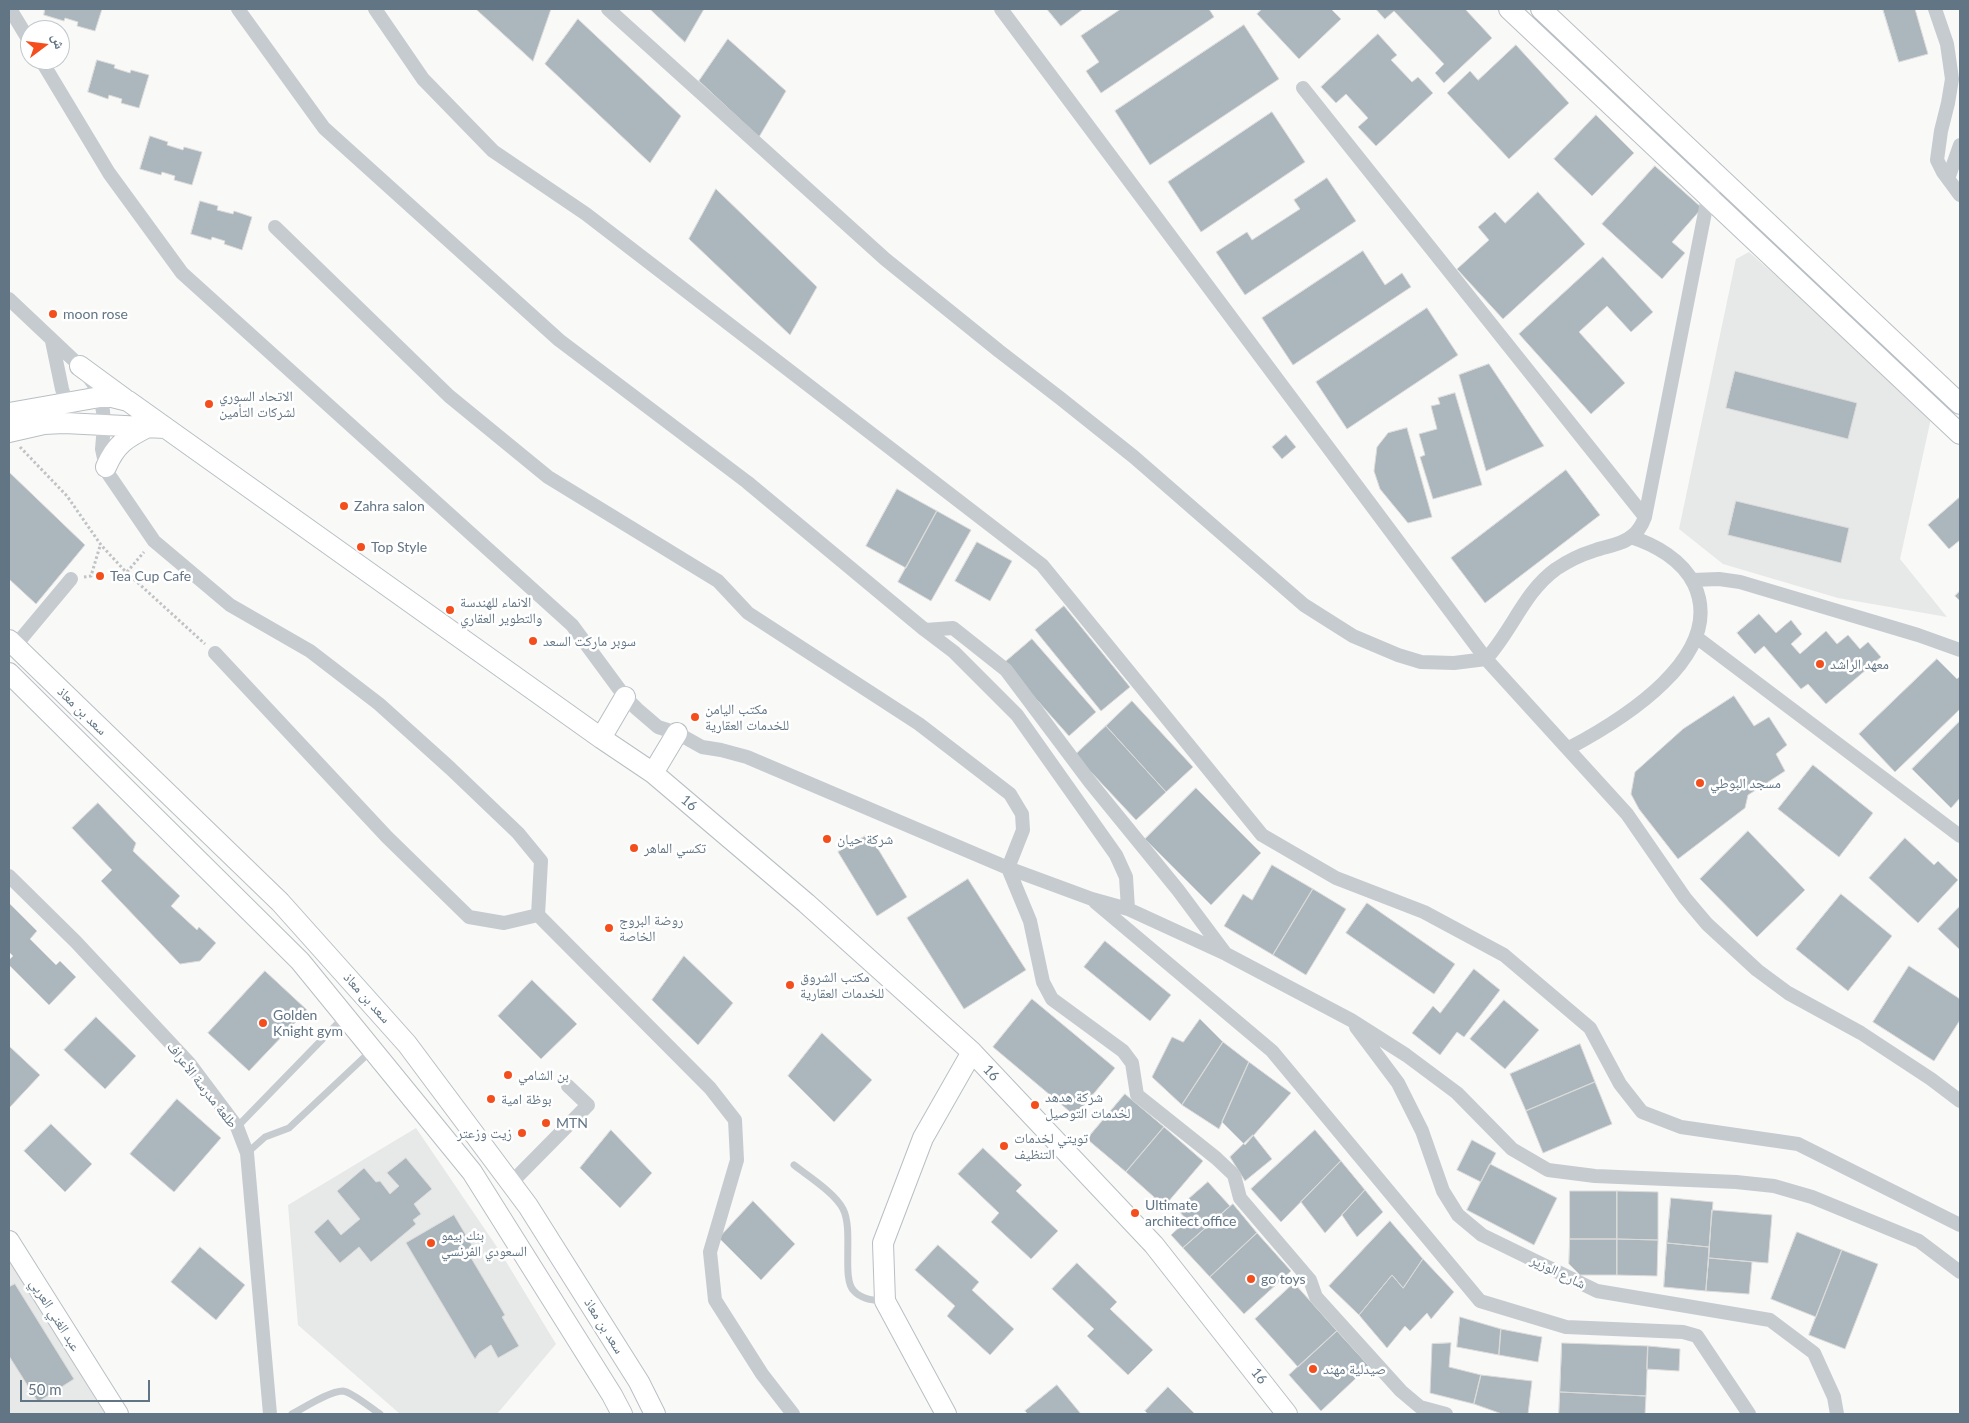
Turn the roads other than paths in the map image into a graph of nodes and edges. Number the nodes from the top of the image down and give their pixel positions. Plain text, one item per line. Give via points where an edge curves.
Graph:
1 (10, 9) edge
2 (238, 9) edge
3 (375, 9) edge
4 (608, 9) edge
5 (1001, 9) edge
6 (1509, 9) edge
7 (1541, 9) edge
8 (1935, 9) edge
9 (20, 26) edge
10 (47, 70) edge
11 (1303, 88) dead end
12 (1960, 145) edge
13 (1721, 178) junction
14 (1948, 179) junction
15 (1960, 195) edge
16 (1708, 197) junction
17 (275, 227) dead end
18 (9, 300) edge
19 (52, 341) junction
20 (80, 366) junction
21 (100, 397) junction
22 (128, 401) junction
23 (65, 402) junction
24 (1960, 404) edge
25 (9, 413) edge
26 (80, 425) junction
27 (104, 426) junction
28 (156, 427) junction
29 (1960, 434) edge
30 (14, 439) edge
31 (106, 467) junction
32 (1645, 517) junction
33 (1631, 537) junction
34 (71, 579) dead end
35 (1692, 580) junction
36 (925, 630) junction
37 (1696, 637) junction
38 (12, 643) edge
39 (1960, 650) edge
40 (215, 653) road end
41 (1486, 659) junction
42 (9, 673) edge
43 (625, 697) junction
44 (677, 733) junction
45 (600, 738) junction
46 (1569, 748) junction
47 (653, 773) junction
48 (1960, 836) edge
49 (1008, 868) junction
50 (9, 876) edge
51 (1092, 899) junction
52 (1128, 909) junction
53 (538, 915) junction
54 (1226, 954) junction
55 (344, 1016) junction
56 (1351, 1020) junction
57 (372, 1050) junction
58 (972, 1052) junction
59 (568, 1086) dead end
60 (1960, 1101) edge
61 (237, 1127) junction
62 (247, 1153) junction
63 (794, 1165) dead end
64 (511, 1183) junction
65 (1960, 1225) edge
66 (9, 1241) edge
67 (1960, 1272) edge
68 (885, 1301) junction
69 (118, 1414) edge
70 (270, 1414) edge
71 (292, 1414) edge
72 (380, 1414) edge
73 (622, 1414) edge
74 (655, 1414) edge
75 (792, 1414) edge
76 (946, 1414) edge
77 (1287, 1414) edge
78 (1446, 1414) edge
79 (1749, 1414) edge
80 (1837, 1414) edge

1 - 9 street
2 - 36 street via 324,128 558,340 747,482
3 - 65 street via 423,79 493,151 586,214 1042,565 1262,835 1336,878 1424,912 1504,955 1590,1028 1620,1084 1642,1112 1681,1127 1798,1144
4 - 41 street via 885,259 1134,458 1304,605 1353,636 1421,662
5 - 41 street
6 - 16 street
7 - 13 street
8 - 14 street via 1947,44 1952,79 1937,160
10 - 43 street via 109,173 182,273 572,625
11 - 32 street
12 - 14 street
13 - 16 street
13 - 24 street
14 - 15 street
16 - 29 street
16 - 32 street
17 - 49 street via 449,396 548,477 718,581 748,613 919,724 1010,794 1022,814 1023,830
18 - 19 street
19 - 20 street
19 - 23 street
20 - 21 street
20 - 22 street, 16
21 - 22 street
21 - 23 street
21 - 27 street
22 - 28 street, 16
23 - 25 street
23 - 26 street
26 - 27 street
26 - 30 street via 44,424
27 - 28 street
27 - 31 street via 102,449
28 - 31 street via 129,437 113,450
28 - 45 street, 16
31 - 53 street via 154,541 230,605 310,651 379,704 518,833 541,861
32 - 33 street
33 - 35 street via 1664,552
33 - 41 street via 1580,555 1554,570 1530,595 1505,636
34 - 38 street
35 - 37 street via 1700,603
35 - 39 street via 1740,582
36 - 52 street via 954,652 1016,715 1116,855 1126,877
36 - 54 street via 953,628 1006,670
37 - 46 street via 1681,664 1650,694 1612,723
37 - 48 street
38 - 64 street, سعد بن معاذ via 280,902 407,1044
40 - 53 street via 387,837 469,917 504,922
41 - 46 street
42 - 55 street, سعد بن معاذ via 300,961
43 - 44 street via 658,727
43 - 45 street
44 - 47 street
44 - 49 street via 702,748 747,757
45 - 47 street, 16
46 - 60 street via 1627,814 1685,898 1731,948 1788,993 1861,1033
47 - 58 street, 16 via 820,915
49 - 51 street
49 - 78 street via 1030,921 1043,982 1052,999 1123,1051 1132,1064 1137,1095 1234,1175 1240,1198 1310,1280 1316,1297 1401,1391 1420,1407
50 - 61 street, طلعة مدرسة الأعراف via 76,942 189,1063
51 - 52 street
51 - 79 street via 1272,1051 1480,1301 1566,1328 1683,1332 1697,1336
52 - 54 street
53 - 75 street via 710,1088 735,1120 737,1160 710,1252 715,1300
54 - 56 street
55 - 57 street, سعد بن معاذ
55 - 61 lane
56 - 67 street via 1457,1093 1512,1149 1548,1170 1595,1176 1774,1186 1812,1197 1919,1241
56 - 80 street, شارع الوزير via 1398,1083 1422,1131 1443,1191 1458,1215 1482,1235 1597,1291 1770,1320 1814,1353 1834,1397
57 - 62 lane via 289,1128 265,1137
57 - 73 street, سعد بن معاذ via 472,1172
58 - 68 street via 923,1138 883,1243
58 - 77 street, 16 via 1154,1245
59 - 64 street via 588,1105
61 - 62 street, طلعة مدرسة الأعراف
62 - 70 street, طلعة مدرسة الأعراف
63 - 68 lane via 843,1209 849,1243 848,1283 854,1292 866,1299
64 - 74 street, سعد بن معاذ via 639,1382
66 - 69 street, عبد الغني العربي
68 - 76 street
71 - 72 lane via 328,1395 343,1391

